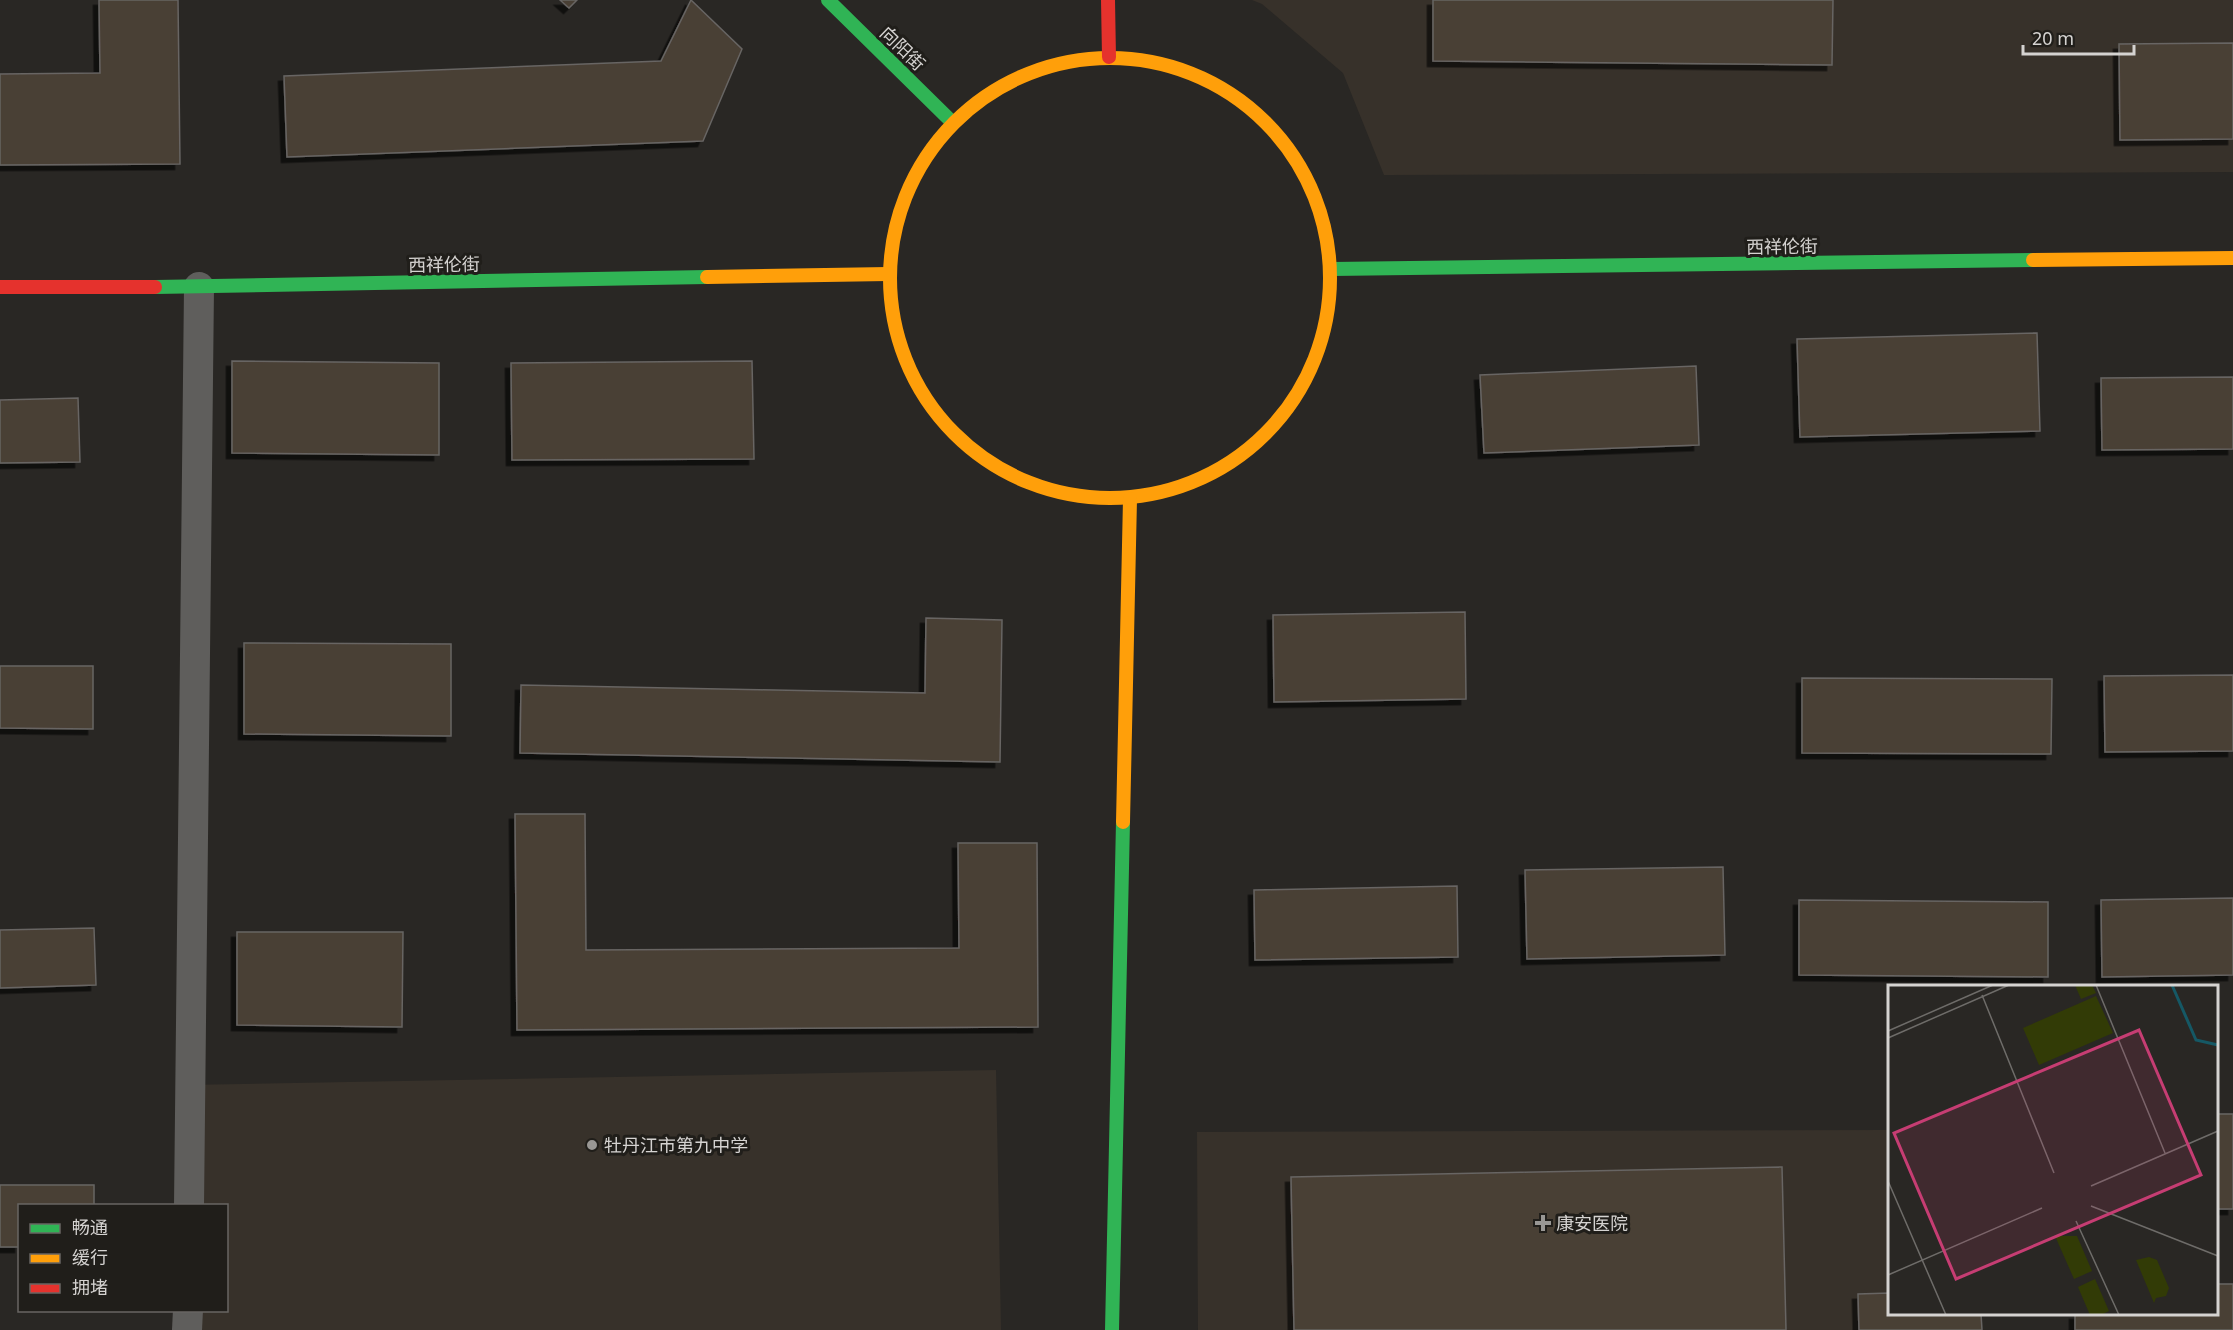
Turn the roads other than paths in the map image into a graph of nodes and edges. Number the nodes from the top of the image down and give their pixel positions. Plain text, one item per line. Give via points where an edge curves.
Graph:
1 (828, 0) edge
2 (1108, 0) edge
3 (1109, 57) junction
4 (952, 122) junction
5 (2233, 258) edge
6 (1332, 269) junction
7 (888, 274) junction
8 (0, 286) edge
9 (199, 287) junction
10 (1130, 499) junction
11 (189, 1204) edge
12 (188, 1312) edge
13 (187, 1330) edge
14 (1112, 1330) edge

1 - 4 street, 向阳街
2 - 3 street
3 - 4 street via 1052,64 998,86
3 - 6 street via 1176,67 1245,104 1286,144 1319,203
4 - 7 street via 918,167 900,208
5 - 6 street, 西祥伦街
6 - 10 street via 1325,336 1298,398 1253,448 1195,483
7 - 9 street, 西祥伦街
7 - 10 street via 899,348 934,413 988,463 1056,493
8 - 9 street, 西祥伦街
9 - 11 street
10 - 14 street
12 - 13 street

